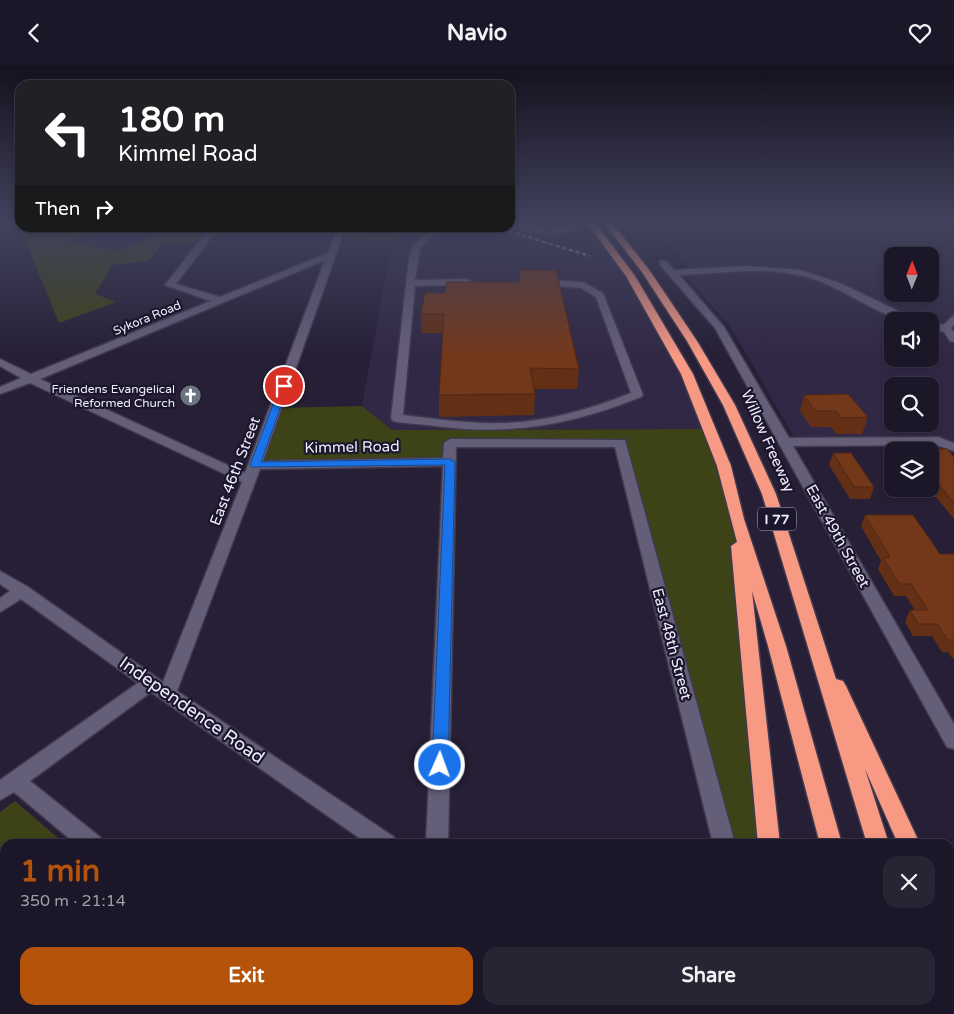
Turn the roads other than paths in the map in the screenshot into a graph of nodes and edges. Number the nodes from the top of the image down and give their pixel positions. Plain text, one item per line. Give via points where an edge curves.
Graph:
1 (183, 268) edge
2 (300, 268) edge
3 (326, 268) edge
4 (413, 268) edge
5 (624, 268) edge
6 (644, 268) edge
7 (668, 268) edge
8 (672, 273) junction
9 (477, 282) edge
10 (522, 282) edge
11 (411, 283) junction
12 (222, 301) junction
13 (891, 312) edge
14 (954, 318) edge
15 (939, 329) edge
16 (951, 334) edge
17 (0, 361) edge
18 (31, 379) junction
19 (0, 391) edge
20 (785, 442) junction
21 (952, 445) edge
22 (450, 462) junction
23 (255, 465) junction
24 (249, 480) junction
25 (737, 519) junction
26 (0, 576) edge
27 (22, 591) junction
28 (0, 606) edge
29 (812, 631) junction
30 (159, 688) junction
31 (954, 741) edge
32 (8, 786) edge
33 (85, 839) edge
34 (379, 839) edge
35 (437, 839) edge
36 (723, 839) edge
37 (769, 839) edge
38 (831, 839) edge
39 (876, 839) edge
40 (908, 839) edge

1 - 12 street via 170,285
2 - 12 street, Sykora Road
3 - 23 street, East 46th Street
4 - 11 street
5 - 25 highway, I 77 via 687,374 724,466
6 - 29 highway, Willow Freeway / I 77 via 692,341 728,405 769,494
7 - 8 street, East 49th Street
8 - 13 street via 771,269 802,273 818,277
8 - 20 street, East 49th Street via 720,327
9 - 11 street
10 - 11 street via 583,285 600,295 636,395 600,410 537,423 486,427 397,418
12 - 18 street, Sykora Road
14 - 16 street via 946,327
15 - 16 street
17 - 18 street
18 - 19 street, Sykora Road
18 - 24 street
20 - 21 street via 938,441
20 - 31 street, East 49th Street
22 - 23 street, Kimmel Road
22 - 35 street
22 - 36 street, East 48th Street via 450,443 620,443
23 - 24 street, East 46th Street
24 - 30 street, East 46th Street
25 - 37 highway
25 - 38 highway, I 77 via 765,604
26 - 27 street, Independence Road
27 - 28 street
27 - 30 street, Independence Road
29 - 39 highway, Willow Freeway / I 77
29 - 40 highway
30 - 32 street
30 - 34 street, Independence Road
32 - 33 street

